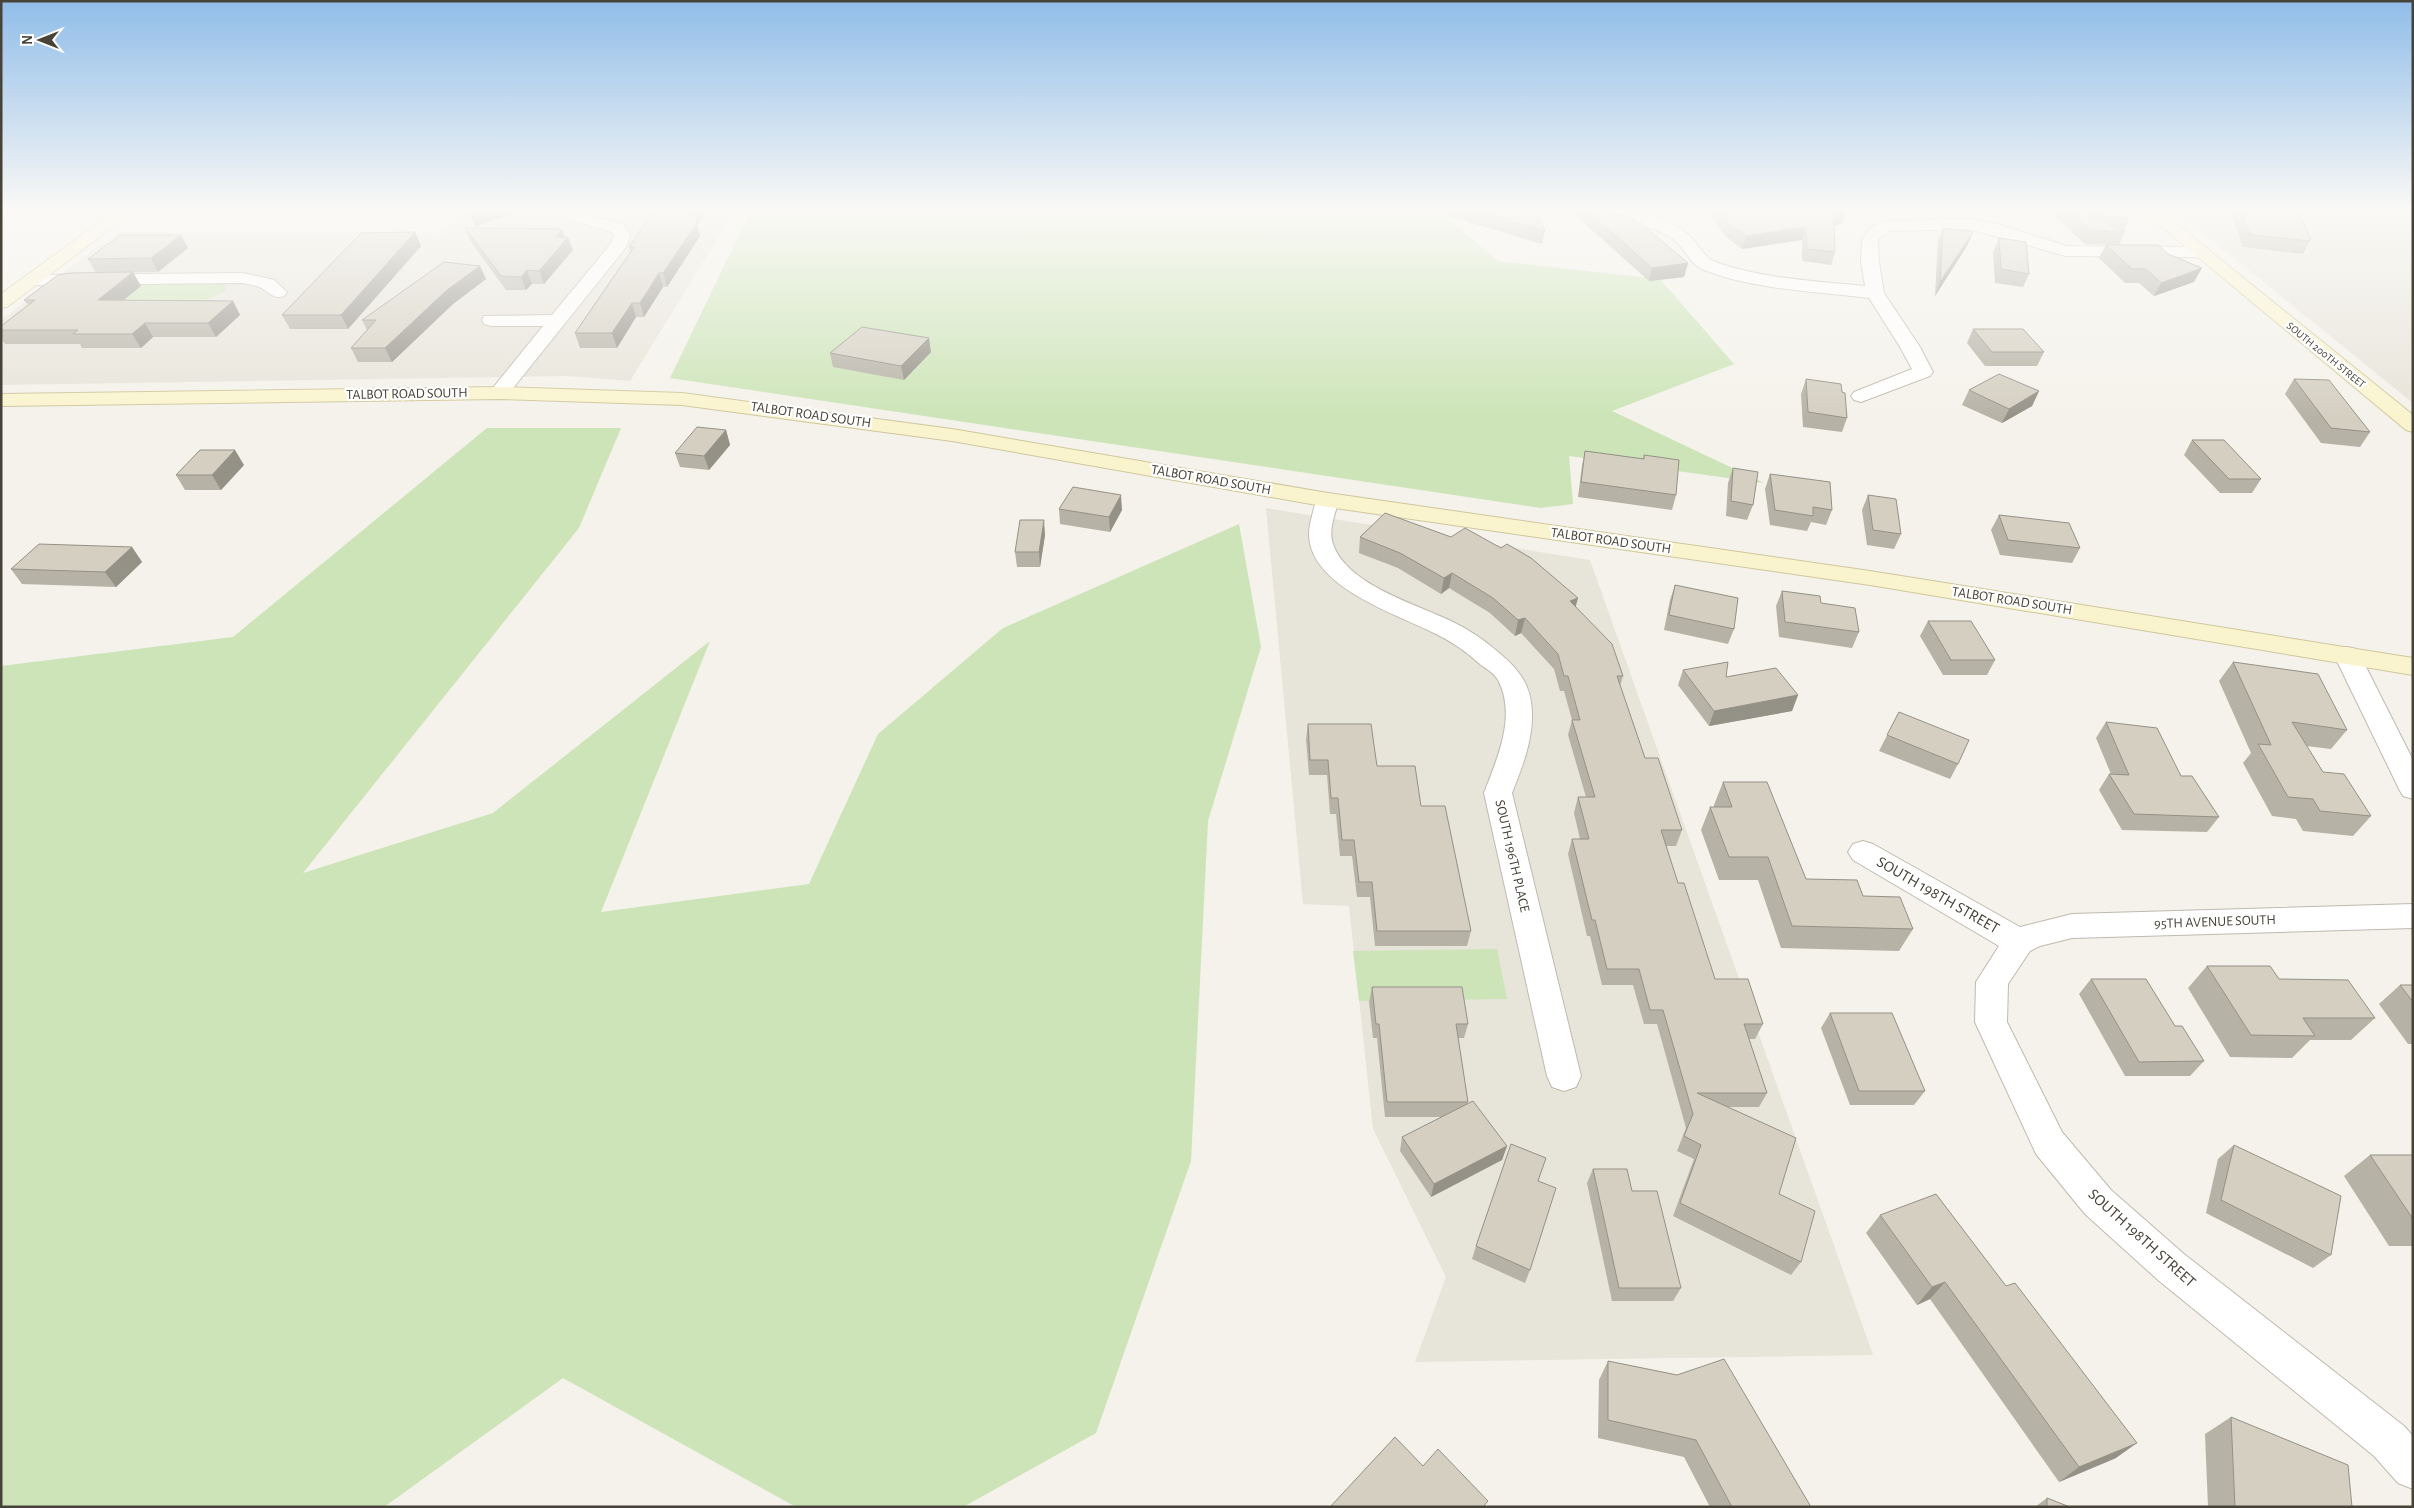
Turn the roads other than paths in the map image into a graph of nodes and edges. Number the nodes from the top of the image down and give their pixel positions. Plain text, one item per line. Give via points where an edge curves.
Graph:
1 (204, 278) edge
2 (245, 278) edge
3 (592, 278) edge
4 (1757, 278) edge
5 (1873, 278) edge
6 (2233, 278) edge
7 (33, 280) joint
8 (278, 292) dead end
9 (1875, 294) junction
10 (1, 303) edge
11 (491, 320) dead end
12 (557, 321) junction
13 (499, 392) junction
14 (1861, 396) dead end
15 (1, 400) edge
16 (2413, 426) edge
17 (1328, 500) junction
18 (2346, 656) junction
19 (2413, 667) edge
20 (2413, 789) edge
21 (1863, 852) dead end
22 (2413, 916) edge
23 (2019, 942) junction
24 (1564, 1076) dead end
25 (2413, 1468) edge

1 - 7 street
2 - 8 street via 268,284
3 - 12 street
4 - 9 street
5 - 9 street
6 - 16 street, SOUTH 200TH STREET
7 - 10 street
9 - 14 street via 1923,372
11 - 12 street
12 - 13 street
13 - 15 street, TALBOT ROAD SOUTH
13 - 17 street, TALBOT ROAD SOUTH via 682,399 769,409 952,435
17 - 18 street, TALBOT ROAD SOUTH via 1870,578
17 - 24 street, SOUTH 196TH PLACE via 1320,528 1321,545 1328,560 1342,576 1376,596 1445,628 1508,673 1518,702 1516,733 1498,794
18 - 19 street, TALBOT ROAD SOUTH
18 - 20 street
21 - 23 street, SOUTH 198TH STREET
22 - 23 street, 95TH AVENUE SOUTH via 2072,926
23 - 25 street, SOUTH 198TH STREET via 1992,982 1991,1022 2049,1143 2098,1202 2171,1267 2389,1441

